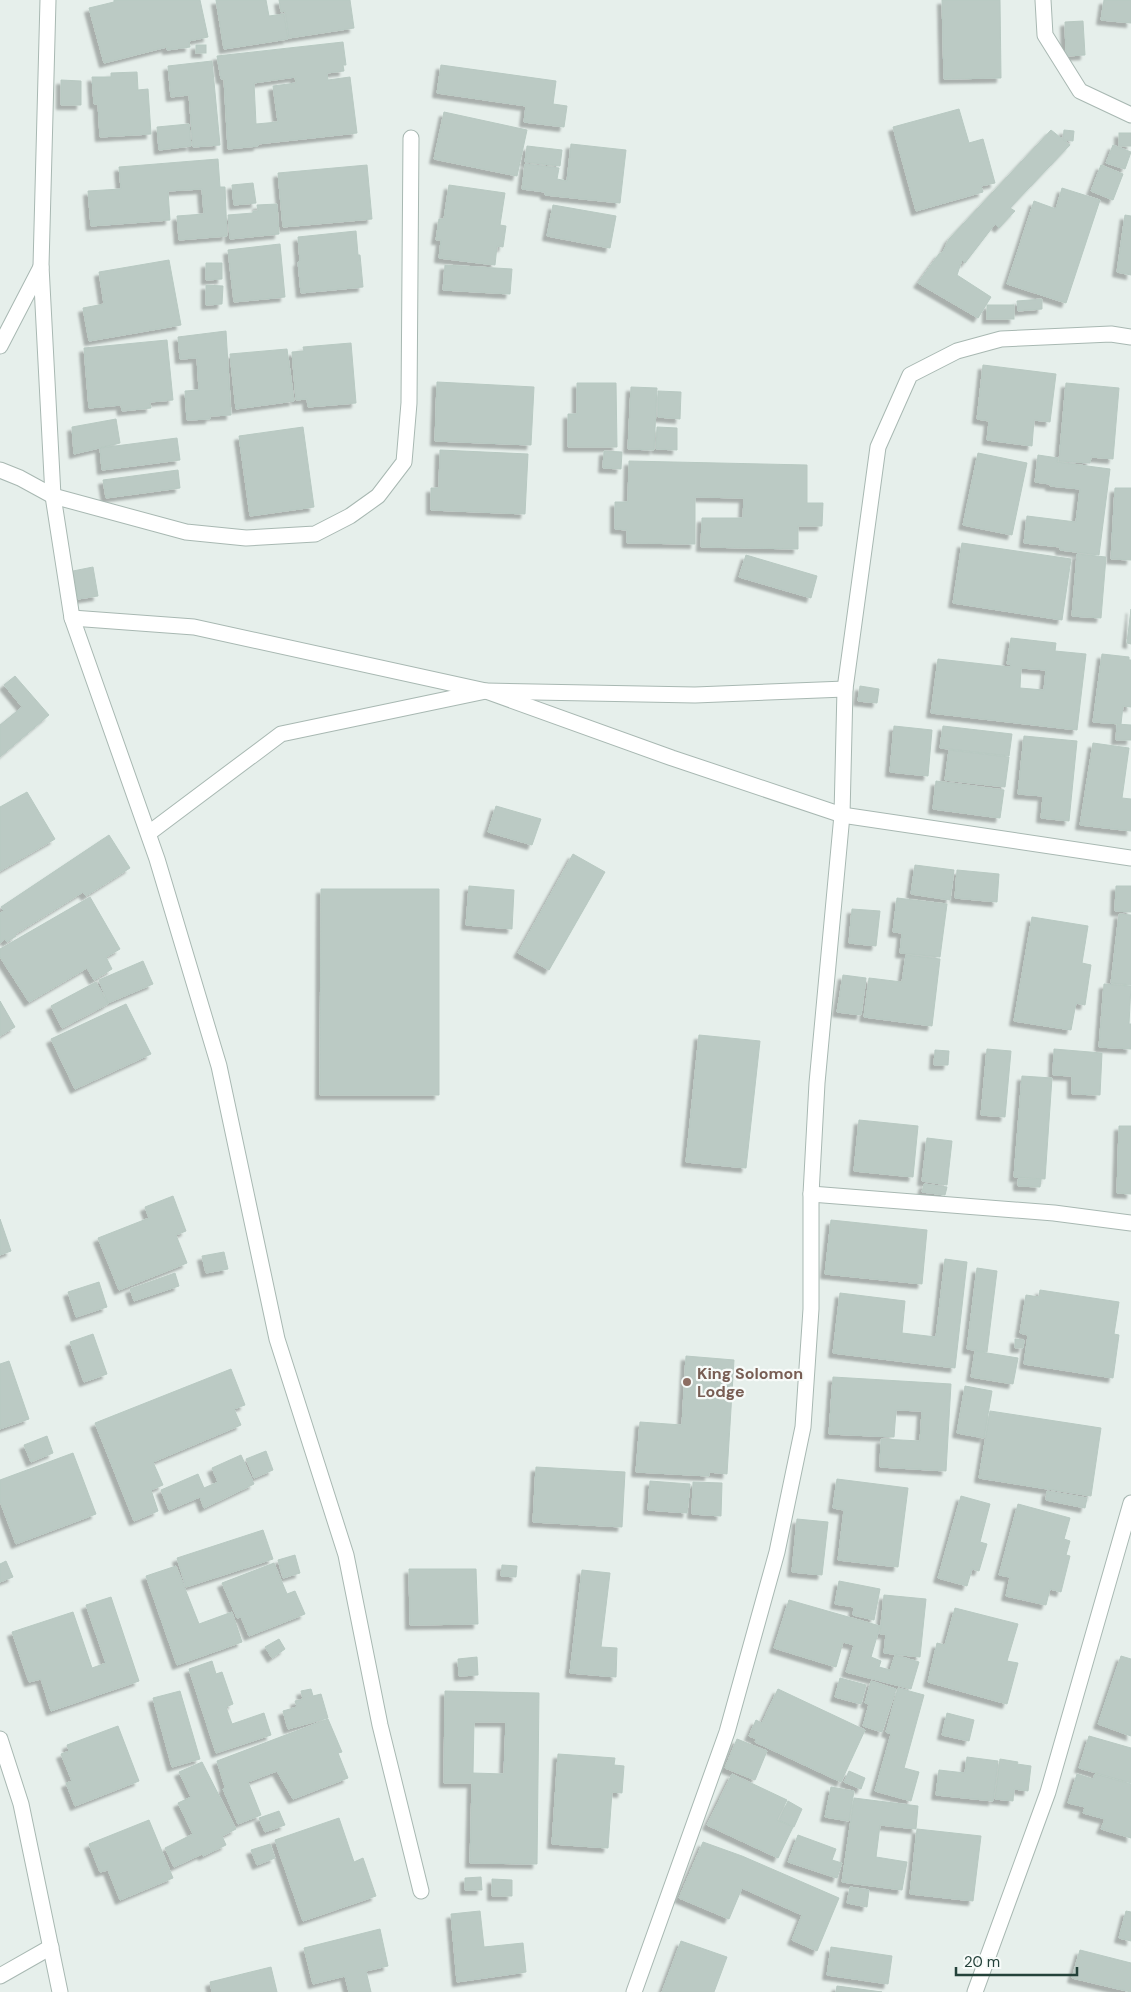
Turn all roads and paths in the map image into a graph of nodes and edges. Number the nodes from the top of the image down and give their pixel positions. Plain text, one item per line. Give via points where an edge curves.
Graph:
1 (48, 0) edge
2 (1044, 0) edge
3 (1131, 114) edge
4 (411, 138) dead end
5 (41, 266) junction
6 (1131, 337) edge
7 (0, 346) edge
8 (0, 470) edge
9 (53, 496) junction
10 (72, 618) junction
11 (845, 689) junction
12 (486, 691) junction
13 (842, 815) junction
14 (149, 833) junction
15 (1131, 858) edge
16 (811, 1194) junction
17 (1131, 1223) edge
18 (1131, 1502) edge
19 (0, 1739) edge
20 (421, 1891) dead end
21 (51, 1947) junction
22 (0, 1976) edge
23 (60, 1992) edge
24 (634, 1992) edge
25 (975, 1992) edge

1 - 5 street
2 - 3 street via 1045,34 1080,91
4 - 9 street via 409,403 404,462 378,496 350,516 315,534 246,538 186,532
5 - 7 street
5 - 9 street
6 - 11 street via 1111,334 1002,339 957,351 910,375 878,447
8 - 9 street
9 - 10 street
10 - 12 street via 194,627
10 - 14 street
11 - 12 street via 695,695
11 - 13 street
12 - 13 street
12 - 14 street via 281,734
13 - 15 street
13 - 16 street via 816,1083
14 - 20 street via 219,1066 276,1339 346,1555 380,1725
16 - 17 street via 1054,1213
16 - 24 street via 811,1309 803,1427 777,1552 728,1732
18 - 25 street via 1048,1792
19 - 21 street via 21,1804
21 - 22 street
21 - 23 street

